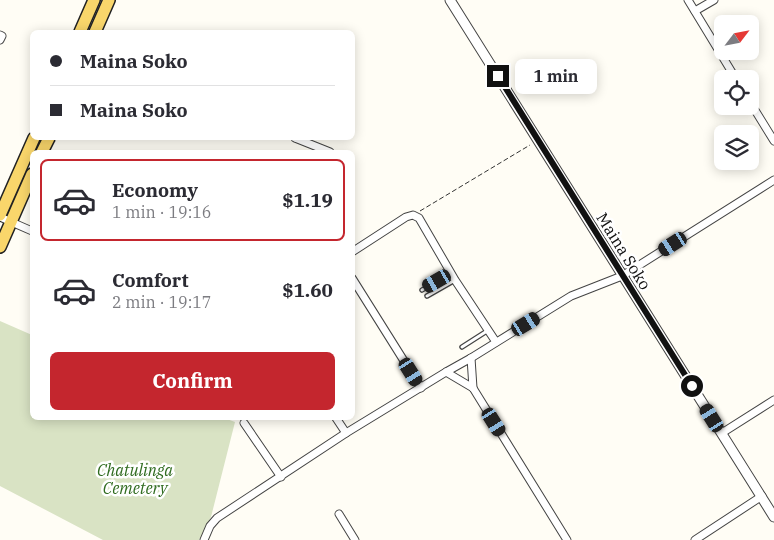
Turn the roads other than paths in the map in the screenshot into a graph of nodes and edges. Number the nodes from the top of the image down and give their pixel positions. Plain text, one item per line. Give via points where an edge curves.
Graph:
1 (94, 0) edge
2 (109, 0) edge
3 (450, 0) edge
4 (688, 0) edge
5 (714, 0) edge
6 (695, 11) junction
7 (81, 30) edge
8 (96, 30) edge
9 (0, 34) edge
10 (0, 40) edge
11 (731, 70) edge
12 (758, 115) edge
13 (33, 140) edge
14 (300, 140) edge
15 (774, 141) edge
16 (325, 150) edge
17 (30, 177) edge
18 (774, 180) edge
19 (4, 218) edge
20 (30, 230) edge
21 (0, 248) edge
22 (355, 250) edge
23 (453, 276) junction
24 (622, 276) junction
25 (355, 283) edge
26 (422, 290) dead end
27 (427, 296) dead end
28 (487, 331) junction
29 (496, 342) junction
30 (462, 347) dead end
31 (471, 358) junction
32 (446, 372) junction
33 (421, 388) junction
34 (473, 388) junction
35 (774, 400) edge
36 (337, 420) edge
37 (244, 423) dead end
38 (346, 433) junction
39 (722, 433) junction
40 (281, 477) junction
41 (762, 496) junction
42 (338, 514) dead end
43 (774, 517) edge
44 (204, 540) edge
45 (356, 540) edge
46 (567, 540) edge
47 (695, 540) edge

1 - 7 main road
2 - 8 main road
3 - 24 street, Maina Soko
4 - 6 street
5 - 6 street
6 - 11 street
9 - 10 street
12 - 15 street
13 - 19 main road
14 - 16 street
17 - 19 main road
18 - 24 street
19 - 20 street
19 - 21 main road
22 - 23 street via 413,215 419,218
23 - 26 lane
23 - 27 lane
23 - 28 street
24 - 29 street via 571,296
24 - 39 street, Maina Soko
25 - 33 street
28 - 29 street
28 - 30 lane
29 - 31 street
31 - 32 street
31 - 34 street
32 - 33 street
32 - 34 street
33 - 38 street
34 - 46 street
35 - 39 street
36 - 38 street
37 - 40 street
38 - 40 street
39 - 41 street, Maina Soko
40 - 44 street via 217,518
41 - 43 street, Maina Soko
41 - 47 street
42 - 45 street

